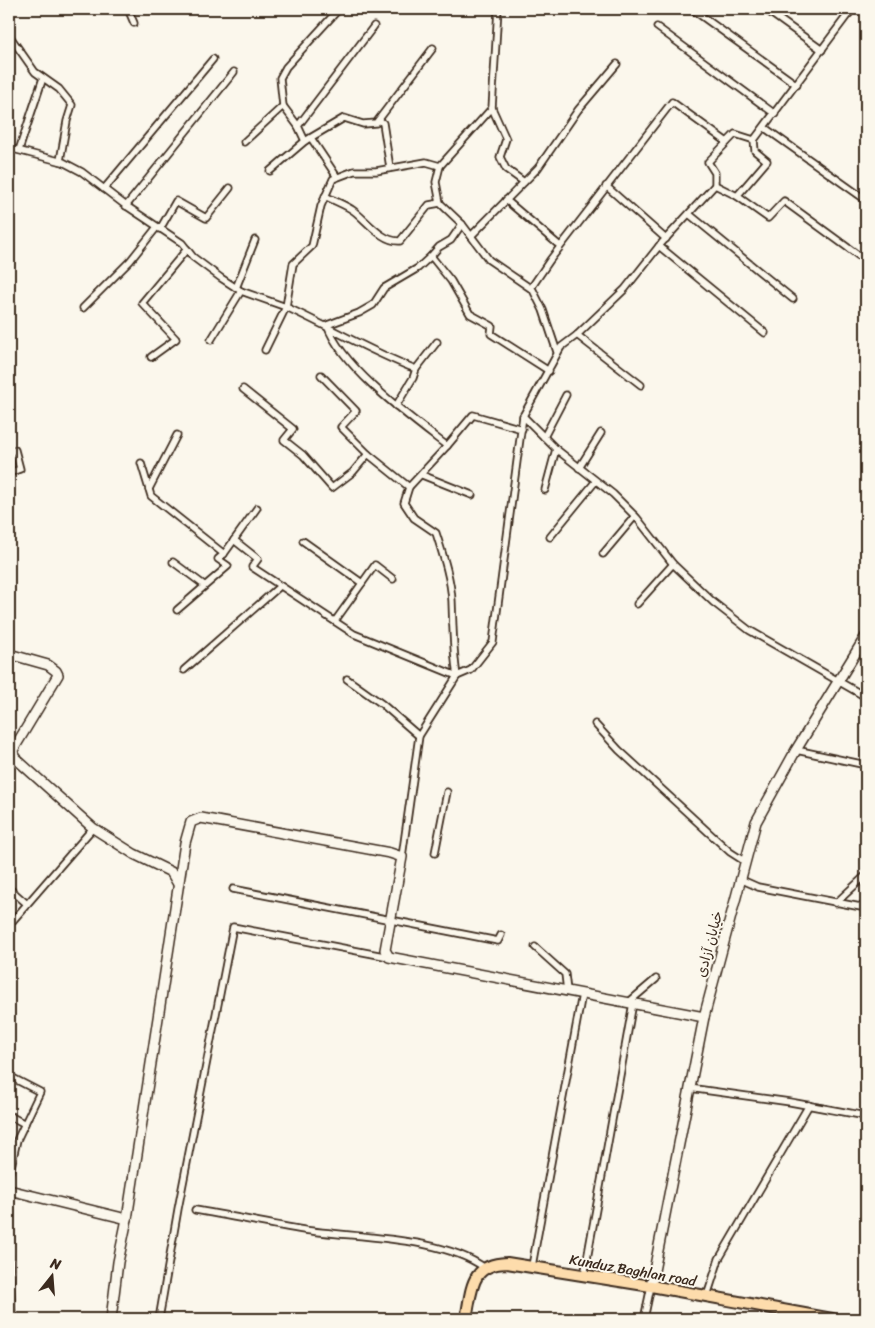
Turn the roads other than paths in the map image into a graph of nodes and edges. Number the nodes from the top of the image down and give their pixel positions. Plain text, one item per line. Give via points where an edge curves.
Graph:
1 (128, 9) edge
2 (339, 9) edge
3 (498, 9) edge
4 (692, 9) edge
5 (765, 9) edge
6 (842, 9) edge
7 (850, 11) edge
8 (134, 23) dead end
9 (374, 26) dead end
10 (657, 27) dead end
11 (9, 35) edge
12 (433, 48) dead end
13 (822, 50) junction
14 (213, 59) dead end
15 (617, 64) dead end
16 (234, 72) dead end
17 (43, 78) junction
18 (797, 84) junction
19 (283, 106) junction
20 (492, 108) junction
21 (775, 114) junction
22 (379, 120) junction
23 (298, 126) junction
24 (765, 128) junction
25 (308, 139) junction
26 (754, 140) junction
27 (244, 142) dead end
28 (727, 142) junction
29 (9, 148) edge
30 (19, 150) junction
31 (60, 161) junction
32 (440, 166) junction
33 (390, 168) junction
34 (270, 171) dead end
35 (337, 177) junction
36 (524, 182) junction
37 (715, 185) junction
38 (606, 186) junction
39 (230, 188) dead end
40 (104, 189) junction
41 (325, 196) junction
42 (737, 196) junction
43 (506, 200) junction
44 (866, 200) edge
45 (440, 202) junction
46 (126, 206) junction
47 (689, 214) junction
48 (462, 224) junction
49 (158, 228) junction
50 (470, 236) junction
51 (666, 239) junction
52 (255, 240) dead end
53 (560, 246) junction
54 (659, 246) junction
55 (187, 249) junction
56 (431, 256) junction
57 (866, 261) edge
58 (531, 288) junction
59 (238, 290) junction
60 (793, 299) dead end
61 (286, 306) junction
62 (83, 308) dead end
63 (327, 325) junction
64 (765, 333) dead end
65 (577, 335) junction
66 (211, 340) dead end
67 (437, 342) dead end
68 (265, 350) dead end
69 (557, 352) junction
70 (151, 357) dead end
71 (416, 369) junction
72 (549, 371) junction
73 (321, 375) dead end
74 (641, 385) dead end
75 (242, 389) dead end
76 (566, 395) dead end
77 (396, 406) junction
78 (523, 416) junction
79 (522, 429) junction
80 (601, 433) dead end
81 (177, 435) dead end
82 (544, 437) junction
83 (446, 446) junction
84 (556, 449) junction
85 (9, 451) edge
86 (368, 454) junction
87 (141, 463) dead end
88 (579, 468) junction
89 (9, 473) edge
90 (422, 475) junction
91 (595, 482) junction
92 (409, 487) junction
93 (150, 489) junction
94 (545, 490) dead end
95 (472, 495) dead end
96 (257, 508) dead end
97 (635, 516) junction
98 (550, 537) dead end
99 (234, 540) junction
100 (303, 541) dead end
101 (224, 554) junction
102 (603, 554) dead end
103 (173, 562) dead end
104 (674, 564) junction
105 (393, 579) dead end
106 (362, 583) junction
107 (204, 585) junction
108 (280, 586) junction
109 (637, 604) dead end
110 (177, 610) dead end
111 (335, 621) junction
112 (866, 636) edge
113 (9, 654) edge
114 (184, 670) dead end
115 (457, 676) junction
116 (347, 679) dead end
117 (838, 682) junction
118 (866, 697) edge
119 (595, 724) dead end
120 (419, 736) junction
121 (796, 750) junction
122 (11, 755) edge
123 (866, 765) edge
124 (447, 792) dead end
125 (92, 828) junction
126 (435, 853) dead end
127 (402, 857) junction
128 (744, 861) junction
129 (181, 865) junction
130 (171, 872) junction
131 (866, 875) edge
132 (740, 879) junction
133 (178, 884) junction
134 (9, 888) edge
135 (233, 890) dead end
136 (836, 903) junction
137 (27, 904) junction
138 (866, 908) edge
139 (392, 921) junction
140 (9, 925) edge
141 (501, 935) dead end
142 (535, 947) dead end
143 (389, 957) junction
144 (656, 979) dead end
145 (567, 991) junction
146 (582, 994) junction
147 (631, 1002) junction
148 (704, 1018) junction
149 (9, 1076) edge
150 (689, 1088) junction
151 (809, 1105) junction
152 (10, 1116) dead end
153 (866, 1116) edge
154 (25, 1124) junction
155 (9, 1176) edge
156 (9, 1190) edge
157 (195, 1210) dead end
158 (127, 1219) junction
159 (9, 1255) edge
160 (532, 1266) junction
161 (484, 1268) junction
162 (584, 1276) junction
163 (651, 1286) junction
164 (707, 1296) junction
165 (799, 1316) edge
166 (12, 1319) edge
167 (111, 1319) edge
168 (159, 1319) edge
169 (466, 1319) edge
170 (644, 1319) edge
171 (832, 1319) edge

1 - 8 street
2 - 19 street via 286,67 280,78
3 - 20 street
4 - 18 street
5 - 13 street
6 - 7 street
7 - 13 street
9 - 23 street
10 - 21 street
11 - 17 street via 21,55
12 - 22 street
13 - 18 street
14 - 40 street
15 - 36 street
16 - 46 street
17 - 30 street
17 - 31 street via 59,89 72,106
18 - 21 street
19 - 23 street
19 - 27 street
20 - 32 street
20 - 36 street via 506,139 500,157 506,170
21 - 24 street
22 - 25 street via 363,124 344,118
22 - 33 street via 383,123
23 - 25 street
24 - 26 street
24 - 44 street
25 - 34 street
25 - 35 street
26 - 28 street via 736,134
26 - 42 street via 756,151 767,161
28 - 37 street via 708,162 715,173
28 - 38 street via 672,102
29 - 30 street
30 - 31 street
31 - 40 street via 82,172
32 - 33 street via 426,162
32 - 45 street via 436,182
33 - 35 street via 354,171
35 - 41 street
36 - 43 street
37 - 42 street
37 - 47 street
38 - 51 street
38 - 53 street
39 - 49 street via 206,218 176,201
40 - 46 street
41 - 45 street via 354,211 366,224 394,241 400,241 429,205
41 - 61 street via 312,246 293,264
42 - 57 street via 768,218 784,201
43 - 50 street
43 - 53 street
45 - 48 street
46 - 49 street
47 - 51 street
47 - 60 street
48 - 50 street
48 - 56 street via 451,240 439,246
49 - 55 street
49 - 62 street
50 - 58 street via 489,260
51 - 54 street
52 - 59 street
53 - 58 street
54 - 64 street
54 - 65 street via 625,289
55 - 59 street
55 - 70 street via 142,303 176,339
56 - 63 street via 418,268 384,288 373,305
56 - 72 street via 470,314 492,326 491,334
58 - 69 street via 543,310
59 - 61 street
59 - 66 street
61 - 63 street
61 - 68 street
63 - 71 street via 384,357
63 - 77 street via 331,336 355,366
65 - 69 street
65 - 74 street
67 - 71 street
69 - 72 street
71 - 77 street
72 - 78 street
73 - 86 street via 356,411 341,427
75 - 86 street via 293,429 284,440 303,455 332,488 353,472
76 - 82 street
77 - 83 street
78 - 79 street
78 - 82 street
79 - 83 street via 473,415
79 - 115 street via 493,642 471,670
80 - 88 street
81 - 93 street
82 - 84 street
83 - 90 street
84 - 88 street
84 - 94 street
85 - 89 street via 15,450 20,469
86 - 92 street
87 - 93 street
88 - 91 street
90 - 92 street
90 - 95 street
91 - 97 street via 613,494
91 - 98 street
92 - 115 street via 404,503 414,518 436,533 442,554 452,599
93 - 101 street via 162,506
96 - 99 street
97 - 102 street
97 - 104 street
99 - 101 street
99 - 108 street via 258,558 252,567
100 - 106 street
101 - 107 street via 218,559 228,566
103 - 107 street
104 - 109 street
104 - 117 street via 695,586 749,630
105 - 106 street via 375,566
106 - 111 street
107 - 110 street
108 - 111 street
108 - 114 street
111 - 115 street via 354,634
112 - 117 street, خیابان آزادی
113 - 122 street via 48,665 58,676
115 - 120 street
116 - 120 street
117 - 118 street
117 - 121 street, خیابان آزادی
119 - 128 street via 619,750 730,852
120 - 127 street
121 - 123 street
121 - 128 street, خیابان آزادی via 756,822
122 - 125 street
124 - 126 street
125 - 130 street
125 - 137 street
127 - 129 street via 201,818 190,822
127 - 139 street
128 - 132 street, خیابان آزادی
129 - 130 street
129 - 133 street
130 - 133 street
131 - 136 street
132 - 136 street via 758,887
132 - 148 street, خیابان آزادی
133 - 158 street
134 - 137 street
135 - 139 street
136 - 138 street
137 - 140 street
139 - 141 street via 498,941
139 - 143 street via 385,950
142 - 145 street via 565,974
143 - 145 street
143 - 168 street via 233,927
144 - 147 street
145 - 146 street
146 - 147 street
146 - 160 street
147 - 148 street
147 - 162 street
148 - 150 street, خیابان آزادی
149 - 154 street via 40,1092
150 - 151 street
150 - 163 street, خیابان آزادی
151 - 153 street
151 - 164 street via 719,1259
152 - 154 street
154 - 155 street via 17,1140
156 - 158 street
157 - 161 street via 306,1230 438,1248 471,1258
158 - 167 street
159 - 166 street
160 - 161 highway, Kunduz Baghlan road via 499,1263
160 - 162 highway, Kunduz Baghlan road
161 - 169 highway via 472,1287
162 - 163 highway, Kunduz Baghlan road
163 - 164 highway, Kunduz Baghlan road
163 - 170 street
164 - 165 highway, Kunduz Baghlan road
165 - 171 highway, Kunduz Baghlan road

